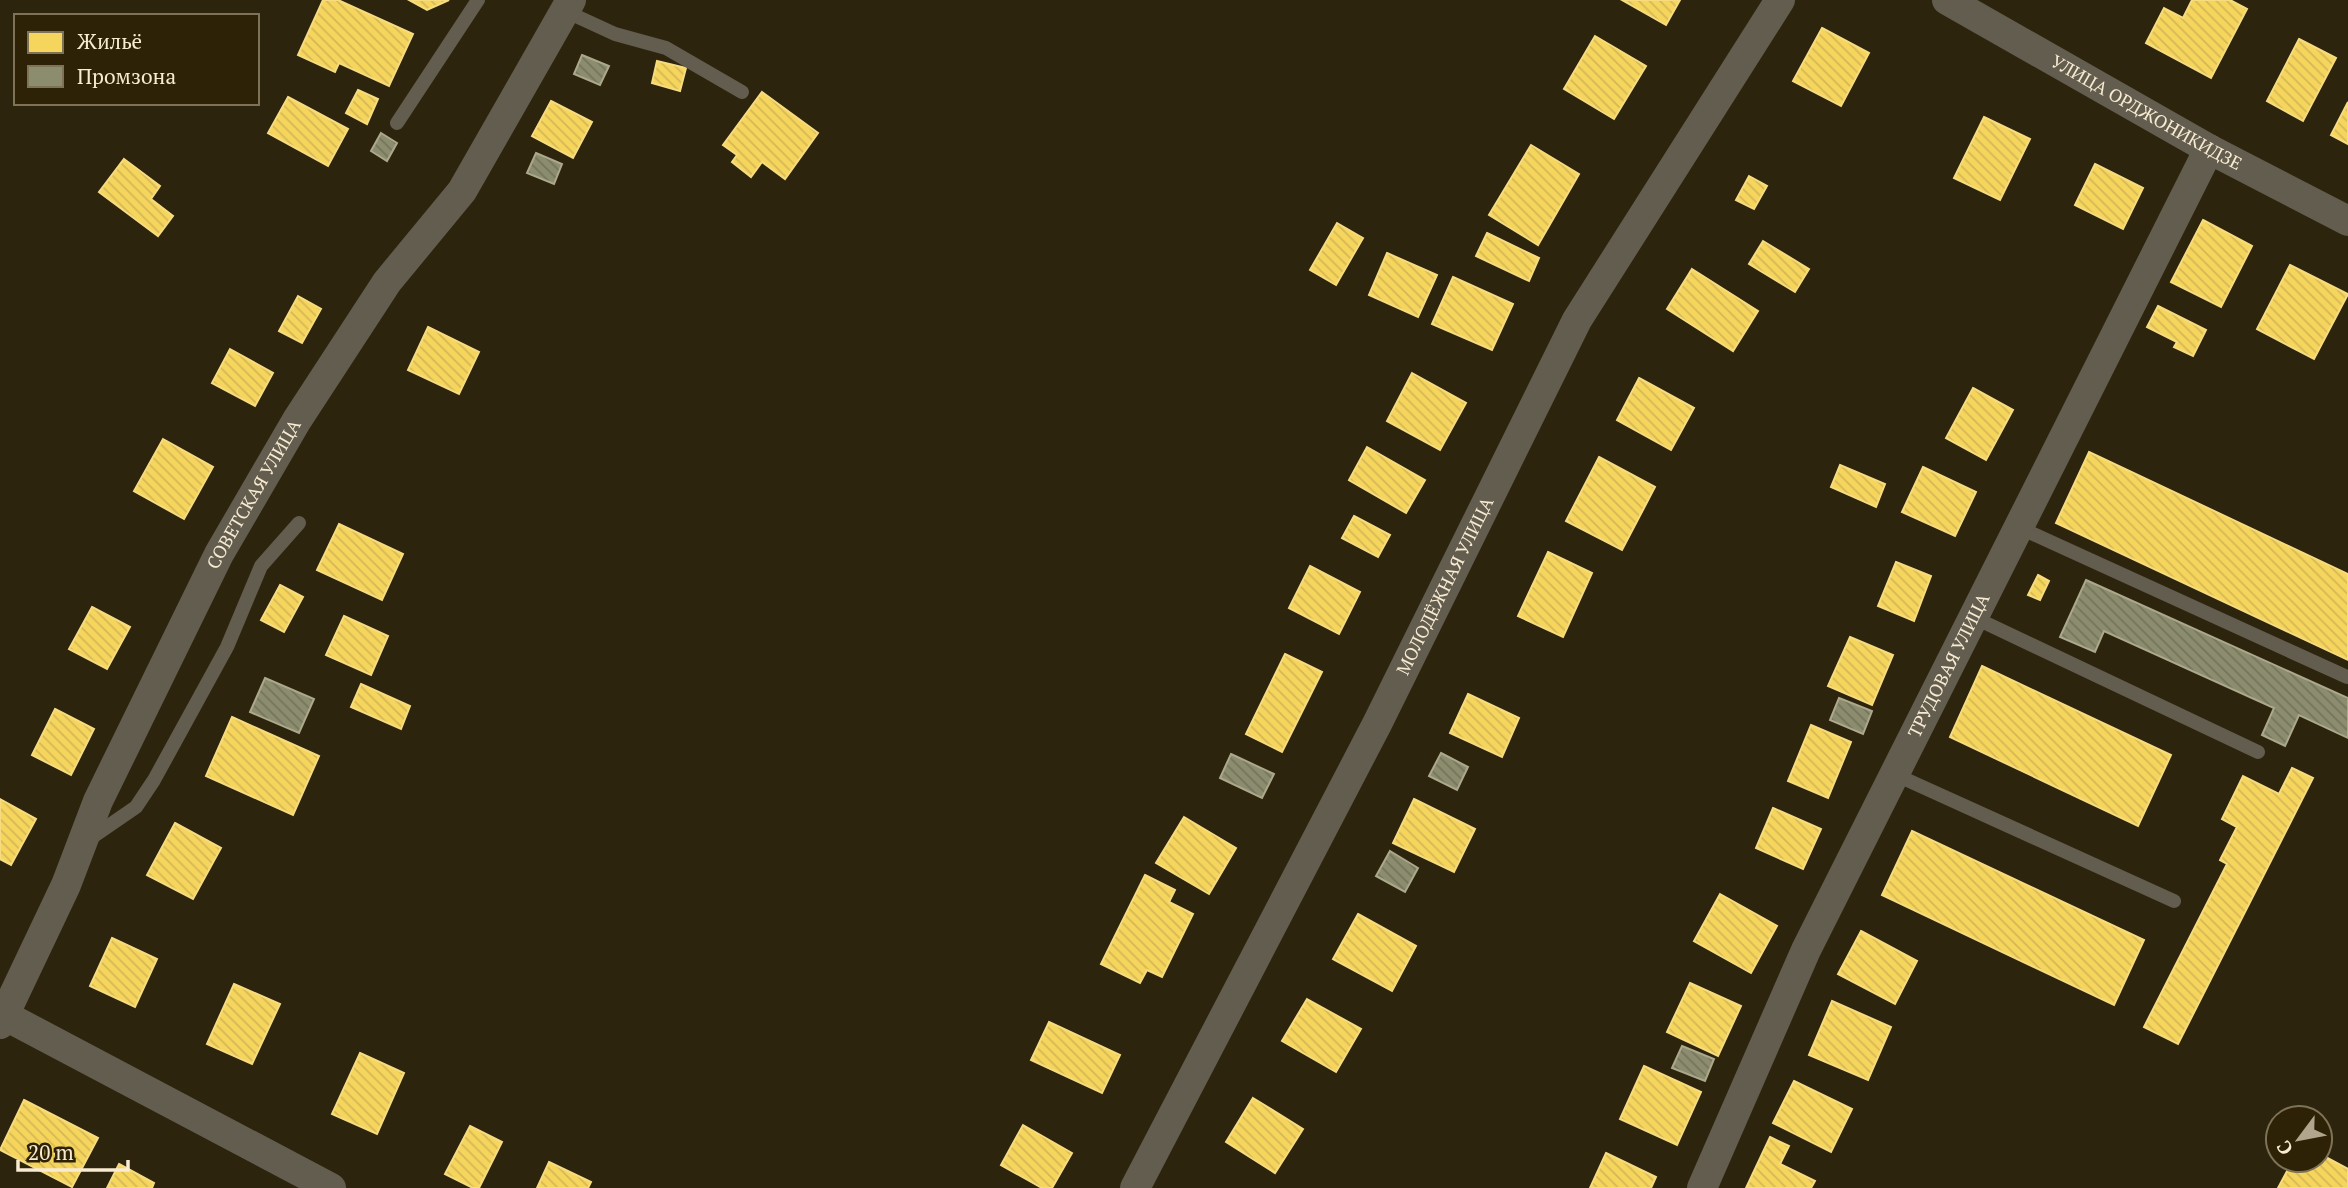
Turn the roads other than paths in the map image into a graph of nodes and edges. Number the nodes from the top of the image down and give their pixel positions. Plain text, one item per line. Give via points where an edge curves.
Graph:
1 (478, 0) edge
2 (1780, 0) edge
3 (1947, 0) edge
4 (568, 6) edge
5 (742, 92) dead end
6 (397, 123) dead end
7 (2210, 149) junction
8 (2348, 221) edge
9 (299, 523) dead end
10 (2018, 527) junction
11 (1973, 617) junction
12 (2347, 677) edge
13 (2258, 752) dead end
14 (1894, 774) junction
15 (82, 845) junction
16 (2174, 901) dead end
17 (1, 1017) edge
18 (331, 1188) edge
19 (1135, 1188) edge
20 (1702, 1188) edge

1 - 6 lane
2 - 19 street, МОЛОДЁЖНАЯ УЛИЦА via 1577,320 1377,724
3 - 7 street, УЛИЦА ОРДЖОНИКИДЗЕ
4 - 5 lane via 615,34 666,48
4 - 15 street, СОВЕТСКАЯ УЛИЦА via 462,191 387,282 297,420 219,554 98,802
7 - 8 street, УЛИЦА ОРДЖОНИКИДЗЕ
7 - 10 street, ТРУДОВАЯ УЛИЦА
9 - 15 lane via 261,566 227,647 136,807
10 - 11 street, ТРУДОВАЯ УЛИЦА
10 - 12 lane
11 - 13 lane
11 - 14 street, ТРУДОВАЯ УЛИЦА
14 - 16 lane
14 - 20 street, ТРУДОВАЯ УЛИЦА via 1806,950
15 - 17 street, СОВЕТСКАЯ УЛИЦА
17 - 18 street

